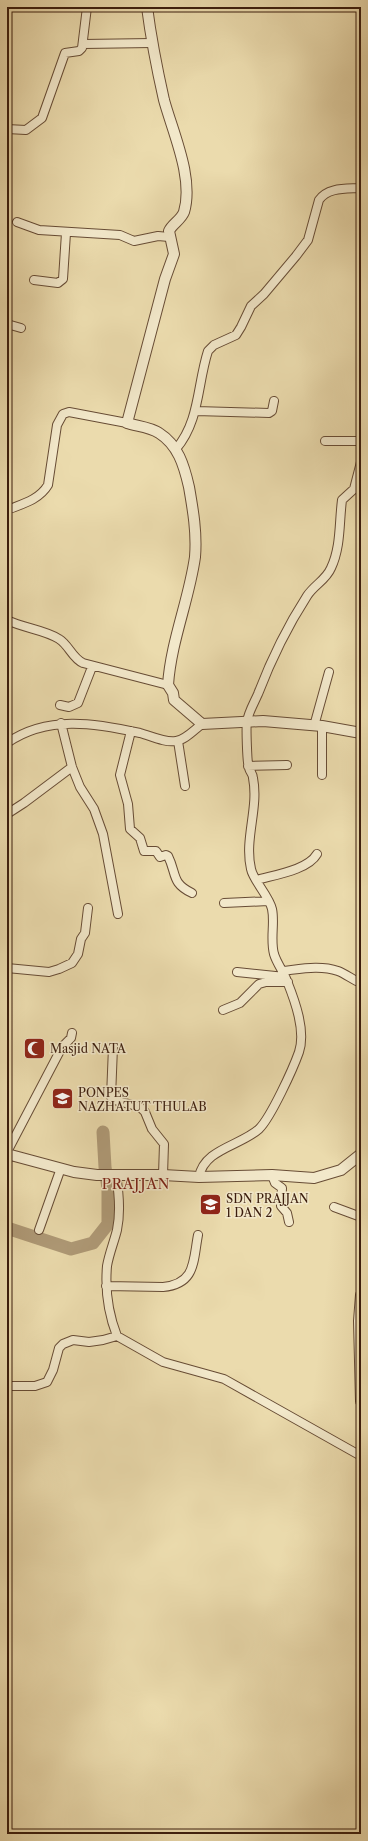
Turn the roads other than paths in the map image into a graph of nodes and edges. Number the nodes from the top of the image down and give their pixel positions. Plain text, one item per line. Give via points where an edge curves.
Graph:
1 (87, 7) edge
2 (147, 7) edge
3 (152, 43) junction
4 (82, 44) junction
5 (7, 130) edge
6 (361, 188) edge
7 (17, 222) dead end
8 (66, 233) junction
9 (169, 237) junction
10 (34, 280) dead end
11 (7, 324) edge
12 (21, 328) dead end
13 (274, 401) dead end
14 (196, 411) junction
15 (127, 423) junction
16 (325, 441) dead end
17 (361, 441) edge
18 (176, 449) junction
19 (361, 462) edge
20 (7, 510) edge
21 (7, 620) edge
22 (92, 667) junction
23 (328, 672) dead end
24 (168, 685) junction
25 (60, 706) dead end
26 (247, 722) junction
27 (62, 723) junction
28 (202, 724) junction
29 (318, 726) junction
30 (131, 731) junction
31 (361, 733) edge
32 (178, 741) junction
33 (7, 743) edge
34 (287, 765) dead end
35 (248, 766) junction
36 (72, 767) junction
37 (322, 775) dead end
38 (185, 786) dead end
39 (7, 814) edge
40 (317, 854) dead end
41 (257, 880) junction
42 (192, 893) dead end
43 (268, 901) junction
44 (224, 902) dead end
45 (88, 908) dead end
46 (118, 914) dead end
47 (7, 968) edge
48 (237, 972) dead end
49 (285, 977) junction
50 (361, 983) edge
51 (223, 1010) dead end
52 (72, 1033) dead end
53 (113, 1047) dead end
54 (7, 1153) edge
55 (361, 1154) edge
56 (62, 1168) junction
57 (113, 1175) junction
58 (164, 1175) junction
59 (272, 1175) junction
60 (199, 1177) junction
61 (334, 1207) dead end
62 (361, 1217) edge
63 (289, 1222) dead end
64 (39, 1230) dead end
65 (198, 1235) dead end
66 (106, 1286) junction
67 (361, 1295) edge
68 (117, 1336) junction
69 (7, 1386) edge
70 (361, 1401) edge
71 (361, 1456) edge

1 - 4 street
2 - 3 street
3 - 4 street
3 - 9 street via 168,113 179,146 186,186 183,214 170,228
4 - 5 street via 79,51 69,52 63,57 42,118 26,130
6 - 14 street via 331,190 322,195 308,240 251,306 236,335 214,345 208,351
7 - 8 street via 39,230
8 - 9 street via 120,235 134,241 158,236
8 - 10 street via 63,279 58,283
9 - 15 street via 175,250 164,279
11 - 12 street
13 - 14 street via 272,411 269,412
14 - 18 street via 183,441
15 - 18 street via 157,432
15 - 20 street via 69,412 63,414 57,425 48,485 44,492 35,499
16 - 17 street
18 - 24 street via 188,481 196,540 188,592 173,648
19 - 26 street via 354,489 342,500 338,545 332,567 324,580 308,594 282,638
21 - 22 street via 59,638 79,662
22 - 24 street
22 - 25 street via 78,703 69,707
23 - 29 street
24 - 28 street via 174,693 174,700
26 - 28 street
26 - 29 street
26 - 35 street
27 - 30 street via 92,724
27 - 33 street via 29,730
27 - 36 street
28 - 32 street
29 - 31 street
29 - 37 street
30 - 32 street
30 - 42 street via 120,775 130,829 140,838 144,850 156,850 160,857 168,856 175,880 184,890
32 - 38 street
34 - 35 street
35 - 41 street via 253,778 249,862 252,875
36 - 39 street
36 - 46 street via 80,787 94,809 103,834
40 - 41 street via 306,866
41 - 43 street
43 - 44 street
43 - 49 street via 272,908 271,932 274,955
45 - 47 street via 86,933 72,963 49,972
48 - 49 street
49 - 50 street via 308,968 326,968 341,972
49 - 51 street via 259,984 240,1003
49 - 60 street via 301,1034 301,1044 295,1062 275,1104 259,1129 220,1151 203,1164
52 - 54 street via 71,1038 62,1047
53 - 58 street via 111,1097 140,1106 145,1112 152,1128 164,1144
54 - 56 street
55 - 59 street via 341,1170 324,1176 301,1178
56 - 57 street via 97,1175
56 - 64 street
57 - 58 street
57 - 66 street via 120,1203
58 - 60 street
59 - 60 street
59 - 63 street via 274,1183 282,1188 281,1206 287,1213
61 - 62 street
65 - 66 street via 191,1273 186,1279 162,1287
66 - 68 street via 107,1304
67 - 70 street
68 - 69 street via 89,1342 68,1341 59,1348 47,1382 35,1386
68 - 71 street via 163,1362 224,1379

